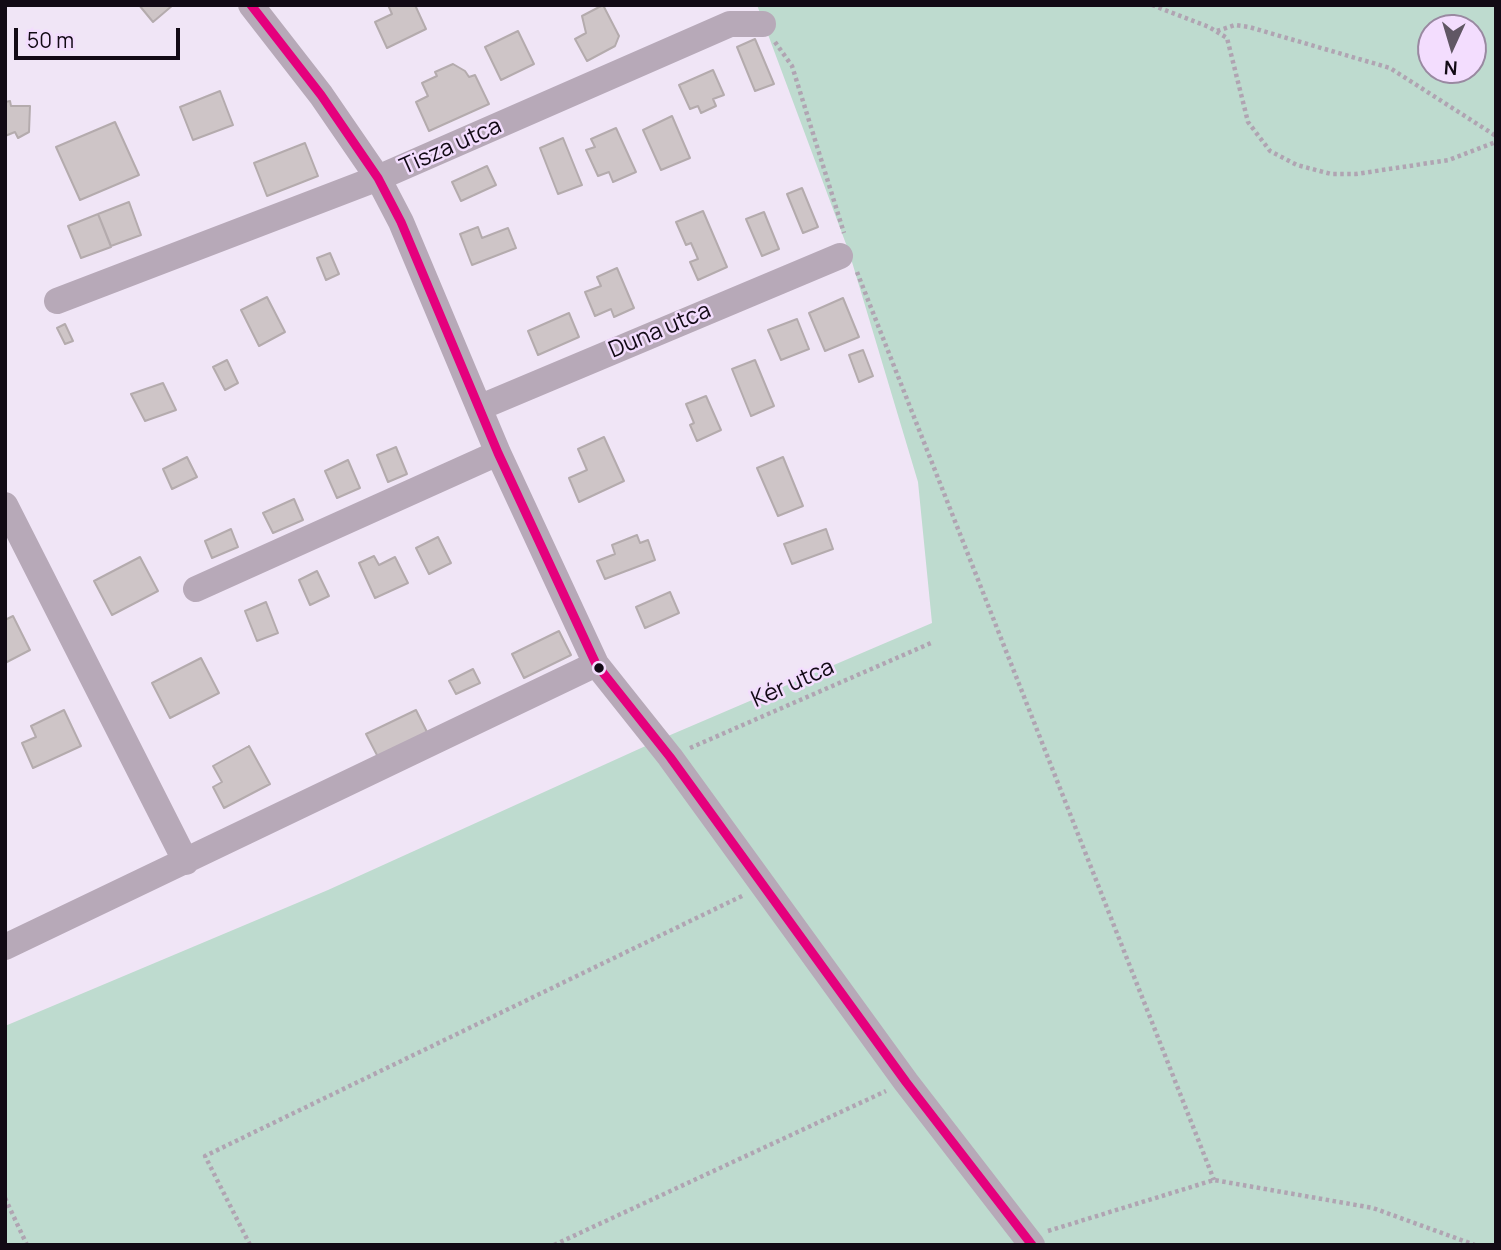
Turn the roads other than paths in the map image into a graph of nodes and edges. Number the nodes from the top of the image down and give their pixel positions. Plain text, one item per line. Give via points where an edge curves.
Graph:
1 (251, 5) edge
2 (763, 24) road end
3 (378, 178) junction
4 (845, 254) road end
5 (57, 301) dead end
6 (481, 407) junction
7 (498, 453) junction
8 (5, 505) edge
9 (196, 589) dead end
10 (596, 664) junction
11 (186, 862) junction
12 (5, 947) edge
13 (1030, 1241) edge

1 - 3 street
2 - 3 street, Tisza utca via 730,24
3 - 5 street, Tisza utca
3 - 6 street
4 - 6 street, Duna utca
6 - 7 street
7 - 9 street
7 - 10 street
8 - 11 street
10 - 11 street
10 - 13 street via 670,757 906,1082
11 - 12 street

